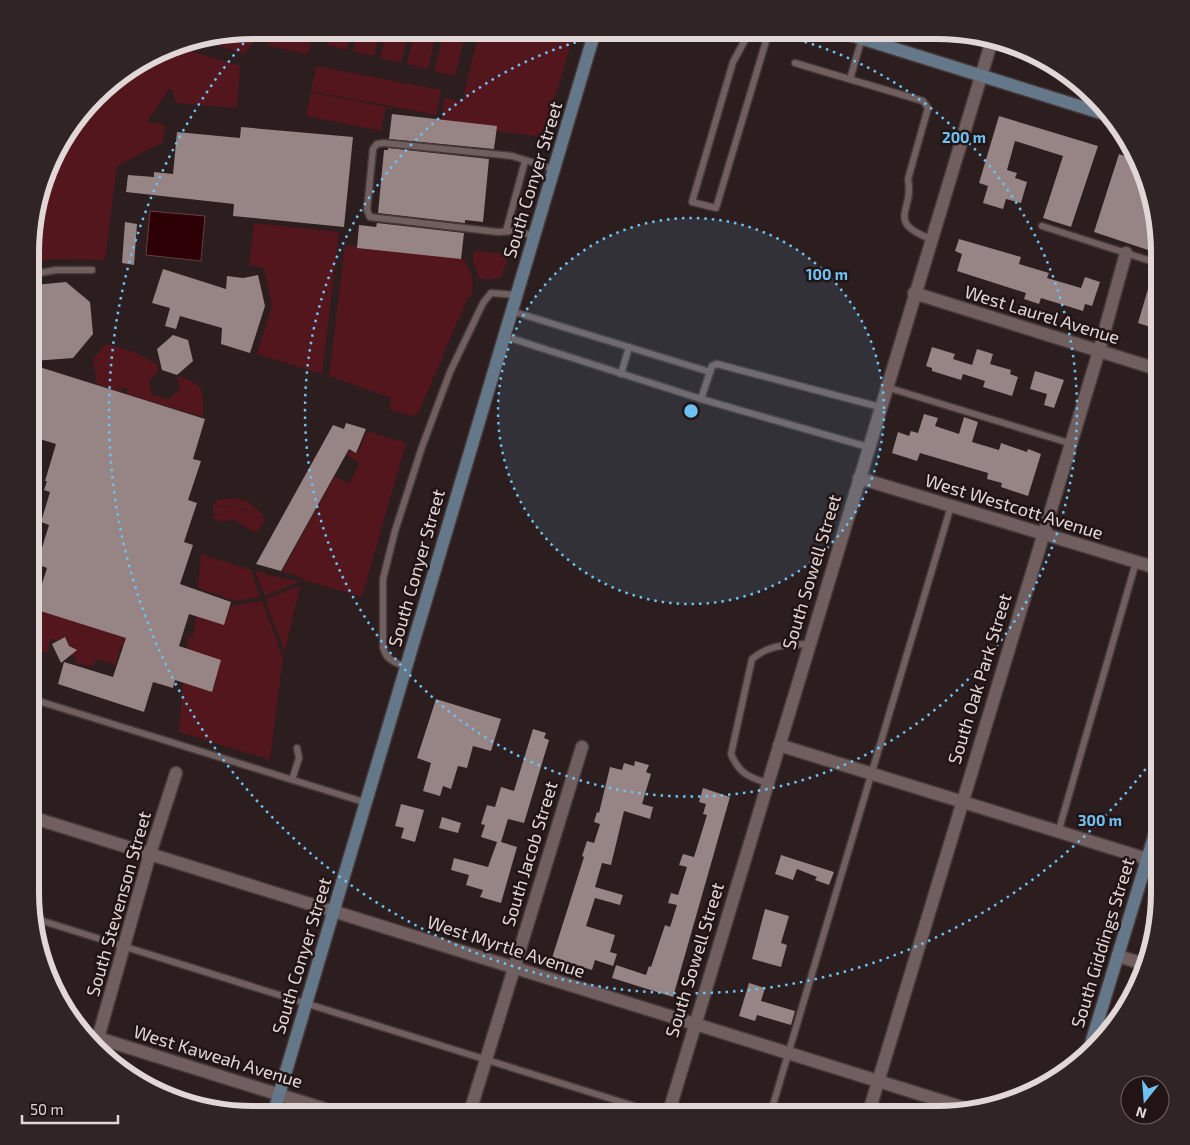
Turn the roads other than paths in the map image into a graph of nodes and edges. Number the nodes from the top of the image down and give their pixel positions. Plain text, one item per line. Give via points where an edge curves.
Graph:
1 (592, 39) edge
2 (746, 39) edge
3 (767, 39) edge
4 (862, 39) edge
5 (865, 39) edge
6 (990, 45) edge
7 (795, 62) dead end
8 (981, 76) junction
9 (850, 79) junction
10 (1099, 112) edge
11 (524, 161) junction
12 (554, 169) junction
13 (1042, 226) dead end
14 (506, 231) junction
15 (534, 236) junction
16 (931, 239) junction
17 (1126, 253) junction
18 (1151, 261) edge
19 (92, 270) dead end
20 (39, 273) edge
21 (914, 293) junction
22 (516, 295) junction
23 (511, 311) junction
24 (504, 336) junction
25 (629, 348) junction
26 (1098, 351) junction
27 (1151, 367) edge
28 (710, 372) junction
29 (621, 374) junction
30 (886, 387) junction
31 (701, 399) junction
32 (880, 407) junction
33 (1069, 443) junction
34 (868, 447) junction
35 (859, 478) junction
36 (950, 506) junction
37 (1042, 534) junction
38 (1136, 562) junction
39 (1151, 566) edge
40 (809, 644) junction
41 (406, 667) junction
42 (39, 701) edge
43 (779, 745) junction
44 (297, 748) dead end
45 (582, 748) dead end
46 (176, 774) dead end
47 (871, 774) junction
48 (292, 780) junction
49 (767, 783) junction
50 (367, 803) junction
51 (961, 803) junction
52 (39, 819) edge
53 (1058, 833) junction
54 (1151, 847) edge
55 (150, 854) junction
56 (1146, 863) junction
57 (1151, 866) edge
58 (334, 911) junction
59 (41, 921) edge
60 (124, 947) junction
61 (1118, 956) junction
62 (1139, 963) edge
63 (513, 967) junction
64 (307, 1002) junction
65 (693, 1024) junction
66 (98, 1040) edge
67 (1091, 1041) edge
68 (100, 1043) edge
69 (788, 1054) junction
70 (486, 1059) junction
71 (878, 1081) junction
72 (279, 1094) junction
73 (956, 1105) edge
74 (275, 1106) edge
75 (318, 1106) edge
76 (471, 1106) edge
77 (637, 1106) edge
78 (670, 1106) edge
79 (772, 1106) edge
80 (870, 1106) edge

1 - 12 street, South Conyer Street
2 - 3 lane via 733,62 692,202 716,208
4 - 9 lane
5 - 8 street
6 - 8 street, South Sowell Street
7 - 9 lane
8 - 10 street
8 - 16 street, South Sowell Street
9 - 16 lane via 923,101 928,108 908,179 910,188 904,217 914,232
11 - 12 lane
11 - 14 lane
11 - 14 lane via 512,156 384,143 373,149 367,210 370,217
12 - 15 street, South Conyer Street
13 - 17 lane
14 - 15 lane via 515,230
15 - 22 street, South Conyer Street
16 - 21 street, South Sowell Street
17 - 18 lane
17 - 26 street, South Oak Park Street
19 - 20 lane
21 - 26 street, West Laurel Avenue
21 - 30 street, South Sowell Street
22 - 23 street, South Conyer Street
22 - 41 lane via 491,293 483,303 450,372 395,531 383,579 383,647 389,660
23 - 24 street, South Conyer Street
23 - 25 lane
24 - 29 lane
24 - 41 street, South Conyer Street
25 - 28 lane
25 - 29 lane
26 - 27 street, West Laurel Avenue
26 - 33 street, South Oak Park Street
28 - 31 lane
28 - 32 lane via 712,366 727,366
29 - 31 lane
30 - 32 street, South Sowell Street
30 - 33 lane
31 - 34 lane
32 - 34 street, South Sowell Street
33 - 37 street, South Oak Park Street
34 - 35 street, South Sowell Street
35 - 36 street, West Westcott Avenue
35 - 40 street, South Sowell Street
36 - 37 street, West Westcott Avenue
36 - 47 lane
37 - 38 street, West Westcott Avenue
37 - 51 street, South Oak Park Street
38 - 39 street, West Westcott Avenue
38 - 53 lane
40 - 43 street, South Sowell Street
40 - 49 lane via 785,644 764,649 752,659 731,754 737,769
41 - 50 street, South Conyer Street
42 - 48 lane
43 - 47 street
43 - 49 street, South Sowell Street
44 - 48 lane via 299,758
45 - 63 street, South Jacob Street
46 - 55 street, South Stevenson Street
47 - 51 street
47 - 69 lane
48 - 50 lane
49 - 65 street, South Sowell Street
50 - 58 street, South Conyer Street
51 - 53 street
51 - 71 street, South Oak Park Street
52 - 55 street, West Myrtle Avenue
53 - 56 street
54 - 56 street, South Giddings Street
55 - 58 street, West Myrtle Avenue
55 - 60 street, South Stevenson Street
56 - 57 lane
56 - 61 street, South Giddings Street
58 - 63 street, West Myrtle Avenue
58 - 64 street, South Conyer Street
59 - 60 lane
60 - 64 lane
60 - 66 street, South Stevenson Street
61 - 62 street
61 - 67 street, South Giddings Street
63 - 65 street, West Myrtle Avenue
63 - 70 street, South Jacob Street
64 - 70 lane
64 - 72 street, South Conyer Street
65 - 69 street, West Myrtle Avenue
65 - 78 street, South Sowell Street
68 - 72 street, West Kaweah Avenue
69 - 71 street, West Myrtle Avenue
69 - 79 lane
70 - 76 street, South Jacob Street
70 - 77 lane
71 - 73 street, West Myrtle Avenue
71 - 80 street, South Oak Park Street
72 - 74 street, South Conyer Street
72 - 75 street, West Kaweah Avenue

